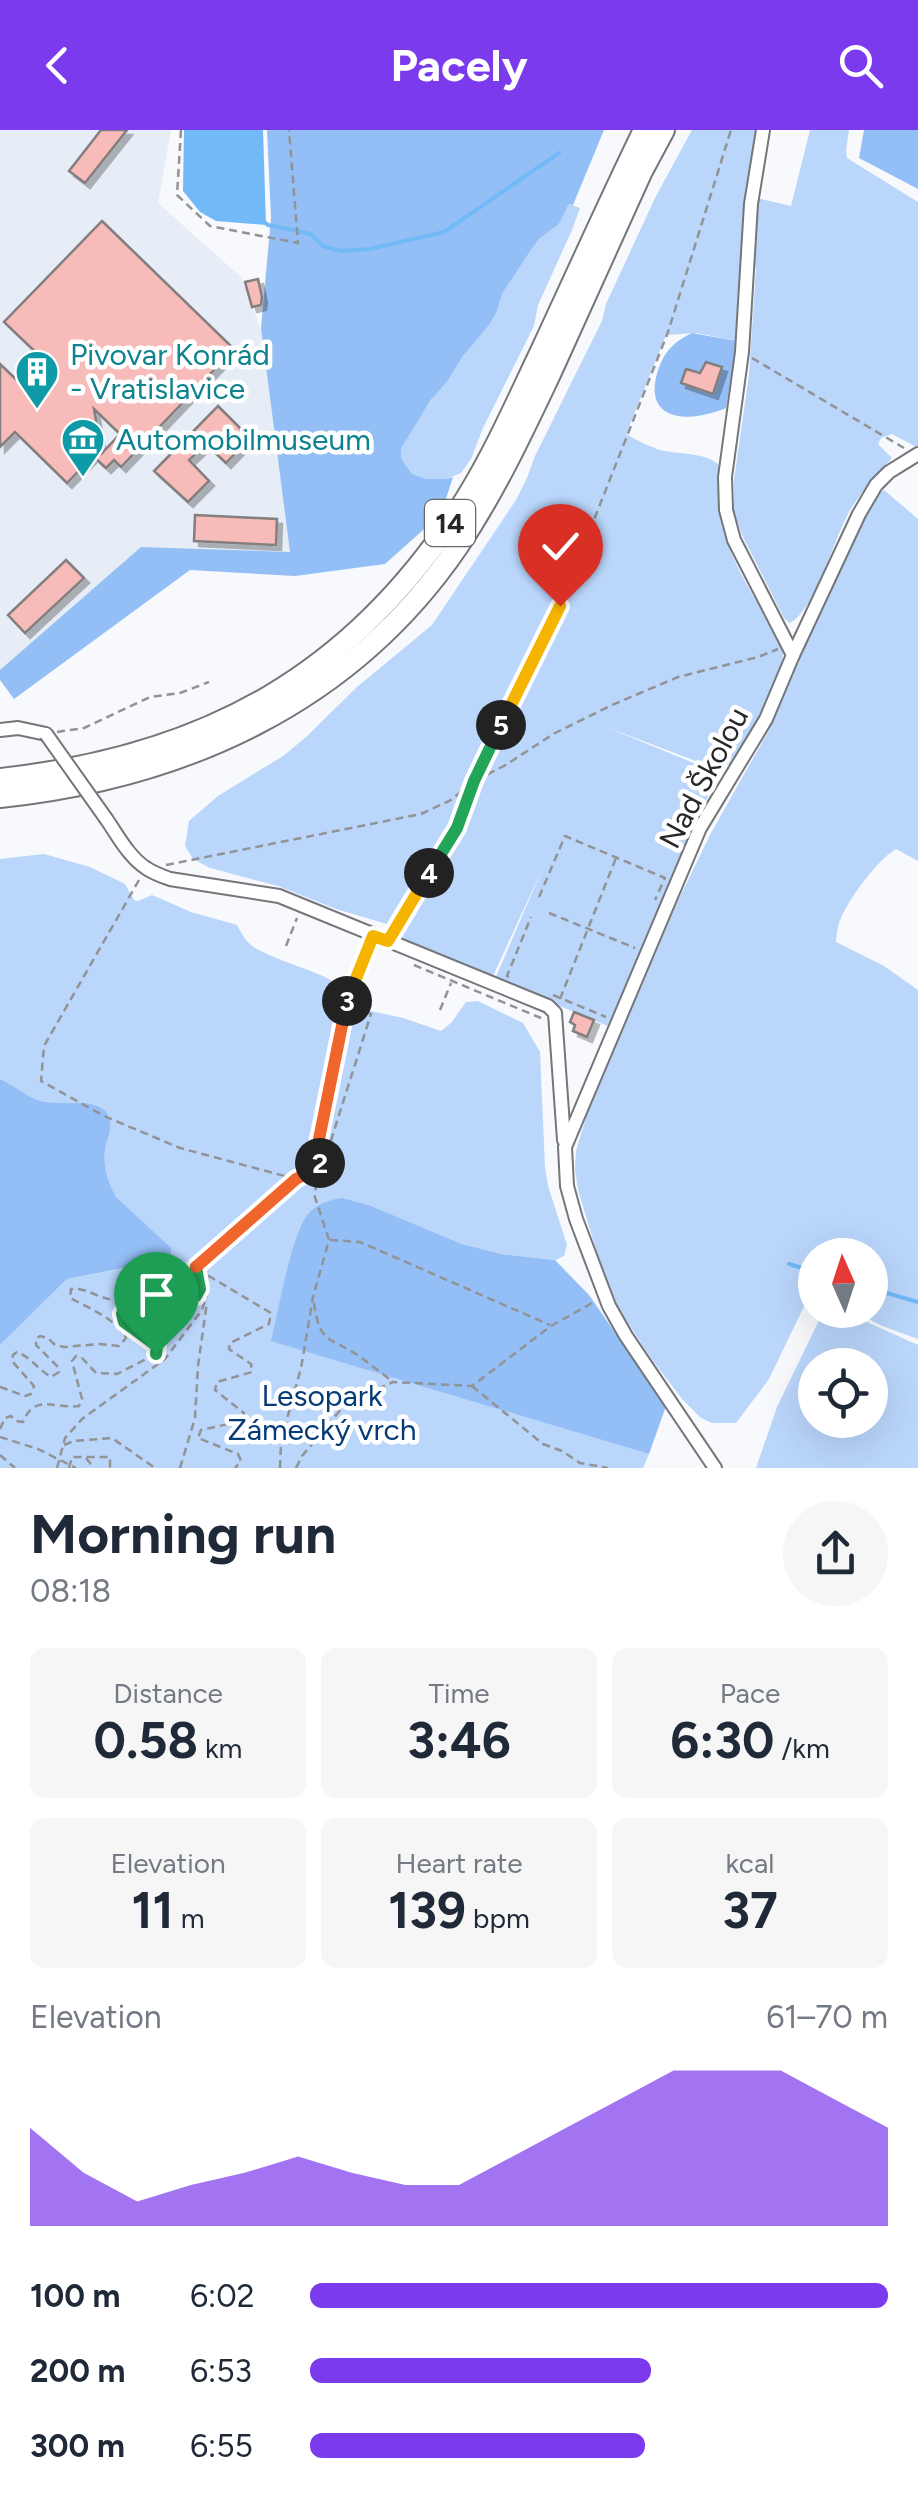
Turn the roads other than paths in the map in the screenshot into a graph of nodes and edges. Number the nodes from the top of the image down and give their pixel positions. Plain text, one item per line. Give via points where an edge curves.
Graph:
1 (644, 130) edge
2 (664, 130) edge
3 (763, 130) edge
4 (917, 454) edge
5 (791, 650) junction
6 (0, 730) edge
7 (102, 772) junction
8 (0, 779) edge
9 (52, 782) junction
10 (0, 797) edge
11 (373, 936) junction
12 (357, 976) road end
13 (565, 1147) junction
14 (716, 1468) edge

1 - 7 highway, 14 via 504,431 406,583 354,636 282,689
2 - 7 highway, 14 via 520,438 456,548 424,588 342,668 246,730 159,766
3 - 5 street via 726,510 734,540
4 - 5 street, Nad Školou via 876,485
5 - 13 street, Nad Školou via 766,719 700,828
6 - 11 street, Nad Školou, bridge via 46,734 146,869 278,896
7 - 9 highway, 14
8 - 9 highway, 14
9 - 10 highway, 14
11 - 12 street
11 - 13 street, Nad Školou via 536,1000 555,1014
13 - 14 street, Nad Školou via 571,1202 610,1306

